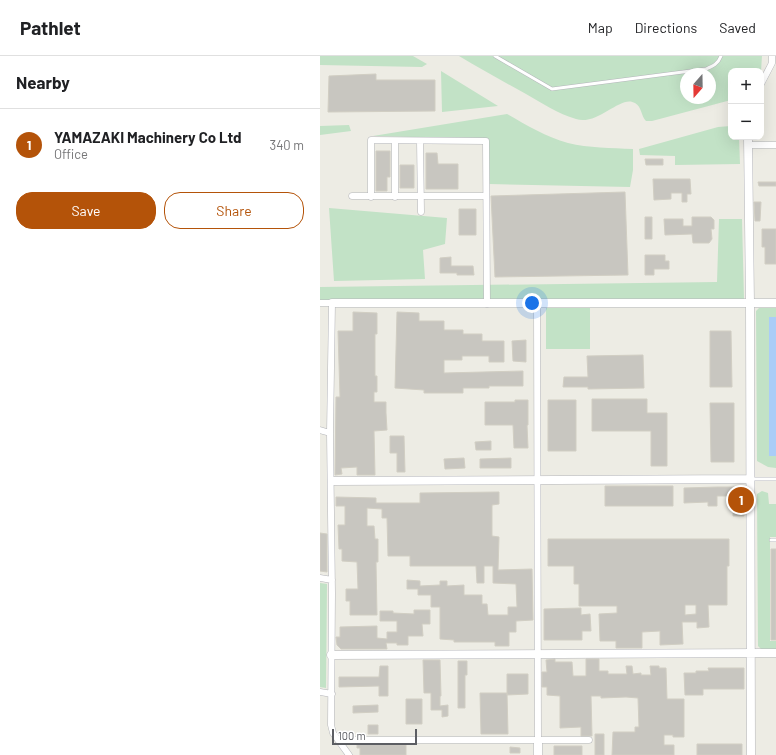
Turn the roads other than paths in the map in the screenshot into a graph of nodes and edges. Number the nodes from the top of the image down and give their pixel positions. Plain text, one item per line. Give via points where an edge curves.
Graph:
1 (495, 56) edge
2 (721, 56) edge
3 (772, 56) edge
4 (764, 78) edge
5 (395, 141) junction
6 (420, 141) junction
7 (748, 141) edge
8 (776, 145) edge
9 (352, 196) dead end
10 (486, 196) junction
11 (371, 197) junction
12 (395, 197) junction
13 (421, 197) junction
14 (421, 212) dead end
15 (320, 303) edge
16 (332, 303) junction
17 (487, 304) junction
18 (537, 304) junction
19 (750, 304) junction
20 (776, 304) edge
21 (320, 430) edge
22 (330, 433) junction
23 (750, 479) junction
24 (776, 479) edge
25 (332, 480) junction
26 (538, 480) junction
27 (771, 540) dead end
28 (776, 540) edge
29 (320, 578) edge
30 (332, 580) junction
31 (538, 653) junction
32 (776, 653) edge
33 (750, 654) junction
34 (331, 655) junction
35 (320, 692) edge
36 (332, 694) junction
37 (338, 740) junction
38 (538, 740) junction
39 (589, 740) dead end
40 (349, 755) edge
41 (538, 755) edge
42 (751, 755) edge

1 - 2 lane via 552,89 706,69 714,66
3 - 4 street via 772,63
5 - 6 street
5 - 11 street via 371,140
5 - 12 street
6 - 10 street via 486,141
6 - 13 street
7 - 8 street
7 - 19 street
9 - 11 street
10 - 13 street
10 - 17 street
11 - 12 street
12 - 13 street
13 - 14 street
15 - 16 street
16 - 17 street
16 - 22 street
17 - 18 street
18 - 19 street
18 - 26 street
19 - 20 street
19 - 23 street
21 - 22 street
22 - 25 street
23 - 24 lane
23 - 26 street
23 - 33 street
25 - 26 street
25 - 30 street
26 - 31 street
27 - 28 lane
29 - 30 street
30 - 34 street
31 - 33 street
31 - 34 street
31 - 38 street
32 - 33 street
33 - 42 street
34 - 36 street
35 - 36 street
36 - 37 street via 331,725
37 - 38 street
37 - 40 street
38 - 39 street
38 - 41 street

